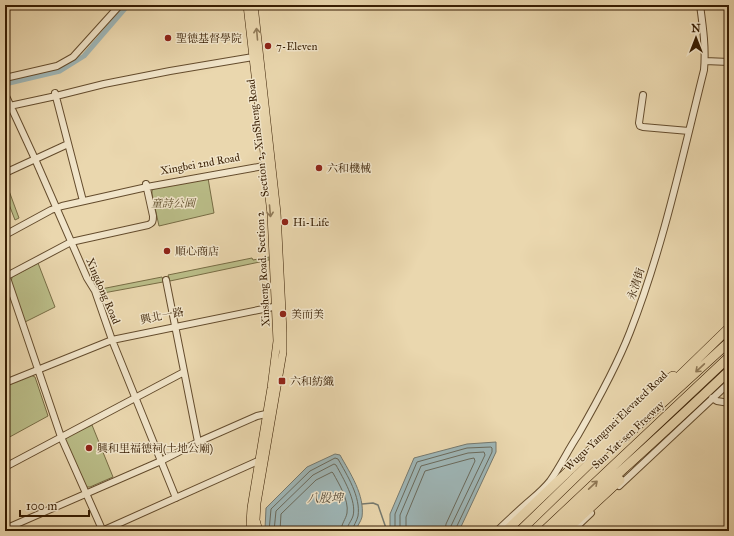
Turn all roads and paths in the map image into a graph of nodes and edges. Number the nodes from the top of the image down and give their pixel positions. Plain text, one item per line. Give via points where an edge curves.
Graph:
1 (120, 5) edge
2 (247, 5) edge
3 (254, 5) edge
4 (700, 5) edge
5 (255, 55) junction
6 (705, 61) junction
7 (729, 62) edge
8 (5, 78) edge
9 (5, 94) edge
10 (55, 94) junction
11 (643, 96) dead end
12 (7, 104) edge
13 (689, 131) junction
14 (68, 144) junction
15 (35, 159) junction
16 (268, 164) junction
17 (5, 173) edge
18 (147, 185) junction
19 (83, 199) junction
20 (56, 206) junction
21 (5, 230) edge
22 (5, 235) edge
23 (71, 242) junction
24 (5, 277) edge
25 (166, 280) dead end
26 (278, 305) junction
27 (175, 325) junction
28 (729, 328) edge
29 (112, 338) junction
30 (729, 342) edge
31 (700, 356) junction
32 (729, 357) edge
33 (36, 368) junction
34 (184, 372) junction
35 (729, 372) edge
36 (5, 379) edge
37 (5, 383) edge
38 (729, 383) edge
39 (135, 397) junction
40 (712, 398) junction
41 (729, 403) edge
42 (688, 411) junction
43 (266, 414) junction
44 (60, 438) junction
45 (198, 442) junction
46 (160, 461) junction
47 (258, 461) junction
48 (5, 467) edge
49 (84, 494) junction
50 (176, 498) junction
51 (5, 529) edge
52 (101, 531) edge
53 (252, 531) edge
54 (259, 531) edge
55 (497, 531) edge
56 (506, 531) edge
57 (521, 531) edge
58 (544, 531) edge
59 (552, 531) edge
60 (565, 531) edge
61 (572, 531) edge

1 - 8 street via 73,57 57,66
2 - 5 main road
5 -> 3 main road, Section 2, XinSheng Road
4 - 6 street, 永清街
5 - 10 street via 106,80
5 - 16 main road, Section 2, XinSheng Road
6 - 7 street
6 - 13 street, 永清街
9 - 12 street, Xingdong Road
10 - 12 street
10 - 14 street
11 - 13 street via 640,126
12 - 15 street, Xingdong Road
13 - 55 street, 永清街 via 674,194 642,301 611,376 550,481
14 - 15 street
14 - 19 street
15 - 17 street
15 - 20 street, Xingdong Road
16 - 18 street, Xingbei 2nd Road
16 - 26 main road, Section 2, XinSheng Road via 278,213
18 - 19 street, Xingbei 2nd Road
18 - 23 street via 153,216 152,224
19 - 20 street, Xingbei 2nd Road
20 - 21 street, Xingbei 2nd Road
20 - 22 street, Xingbei 2nd Road
20 - 23 street, Xingdong Road
23 - 24 street
23 - 29 street, Xingdong Road via 95,292
24 - 33 street
25 - 27 street
26 - 27 street, 興北一路
26 - 43 main road, Xinsheng Road. Section 2 via 277,341
26 - 54 main road, Section 2, XinSheng Road via 283,332 282,352 257,503 256,520
27 - 29 street, 興北一路
27 - 34 street
28 - 31 highway, Wugu-Yangmei Elevated Road
29 - 33 street, 興北一路
29 - 39 street, Xingdong Road
30 -> 57 highway, Sun Yat-sen Freeway
31 - 56 highway via 651,392
31 - 57 highway, Wugu-Yangmei Elevated Road
58 -> 32 highway, Sun Yat-sen Freeway
33 - 36 street
33 - 37 street
33 - 44 street
34 - 39 street
34 - 45 street
35 - 42 highway
38 - 40 street
39 - 44 street
39 - 46 street, Xingdong Road
40 - 41 street
40 - 61 street
42 - 59 highway
42 - 60 highway via 631,470
43 - 45 street
43 - 47 main road, Xinsheng Road. Section 2
44 - 48 street
44 - 49 street
45 - 46 street
46 - 49 street
46 - 50 street, Xingdong Road
47 - 50 street
47 - 53 main road, Xinsheng Road. Section 2 via 250,508
49 - 51 street
49 - 52 street
50 - 52 street

